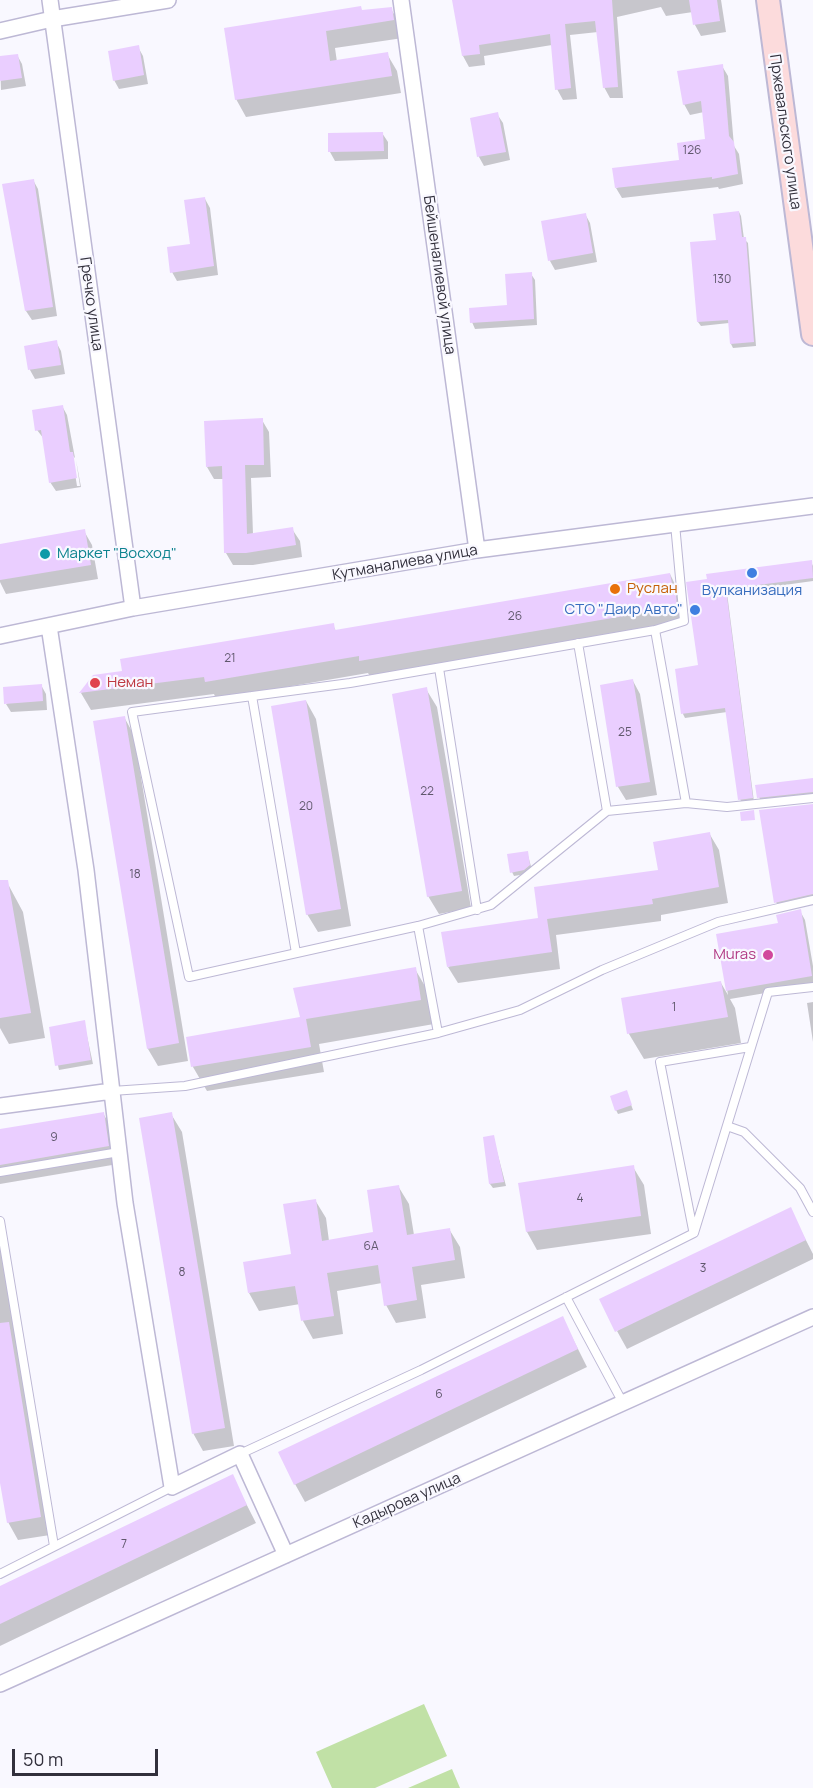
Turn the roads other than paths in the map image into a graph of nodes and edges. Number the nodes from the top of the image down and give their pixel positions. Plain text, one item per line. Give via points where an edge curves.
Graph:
1 (50, 0) edge
2 (168, 0) edge
3 (401, 0) edge
4 (768, 0) edge
5 (52, 19) junction
6 (0, 31) edge
7 (813, 334) edge
8 (813, 506) edge
9 (675, 524) junction
10 (477, 550) junction
11 (133, 608) junction
12 (49, 626) junction
13 (655, 630) junction
14 (0, 636) edge
15 (578, 643) junction
16 (439, 668) junction
17 (252, 696) junction
18 (813, 798) edge
19 (686, 803) junction
20 (608, 811) junction
21 (813, 900) edge
22 (477, 910) junction
23 (418, 927) junction
24 (296, 953) junction
25 (813, 987) edge
26 (438, 1033) junction
27 (750, 1047) junction
28 (112, 1091) junction
29 (0, 1106) edge
30 (727, 1126) junction
31 (119, 1152) junction
32 (0, 1172) edge
33 (813, 1212) edge
34 (0, 1221) edge
35 (694, 1233) junction
36 (566, 1297) junction
37 (813, 1317) edge
38 (622, 1403) junction
39 (240, 1454) junction
40 (172, 1487) junction
41 (54, 1546) junction
42 (286, 1556) junction
43 (0, 1574) edge
44 (0, 1684) edge

1 - 5 street, Гречко улица
2 - 5 street
3 - 10 street, Бейшеналиевой улица
4 - 7 main road, Пржевальского улица
5 - 6 street
5 - 11 street, Гречко улица
8 - 9 street, Кутманалиева улица
9 - 10 street, Кутманалиева улица
9 - 13 lane via 684,621
10 - 11 street, Кутманалиева улица
11 - 12 street, Кутманалиева улица
12 - 14 street, Кутманалиева улица
12 - 28 street via 86,870
13 - 15 lane
13 - 19 lane
15 - 16 lane
15 - 20 lane
16 - 17 lane
16 - 22 lane
17 - 24 lane
17 - 24 lane via 132,712 189,977
18 - 19 lane via 727,807
19 - 20 lane
20 - 22 lane via 491,905
21 - 26 lane via 718,922 602,970 520,1010
22 - 23 lane
23 - 24 lane
23 - 26 lane
25 - 27 lane via 768,992
26 - 28 lane via 185,1086
27 - 30 lane
27 - 35 lane via 660,1062
28 - 29 street
28 - 31 street
30 - 33 lane via 744,1132 800,1188
30 - 35 lane
31 - 32 lane
31 - 40 street
34 - 41 lane
35 - 36 lane
36 - 38 lane
36 - 39 lane
37 - 38 street, Кадырова улица
38 - 42 street, Кадырова улица
39 - 40 street
39 - 42 street
40 - 41 lane
41 - 43 lane
42 - 44 street, Кадырова улица

